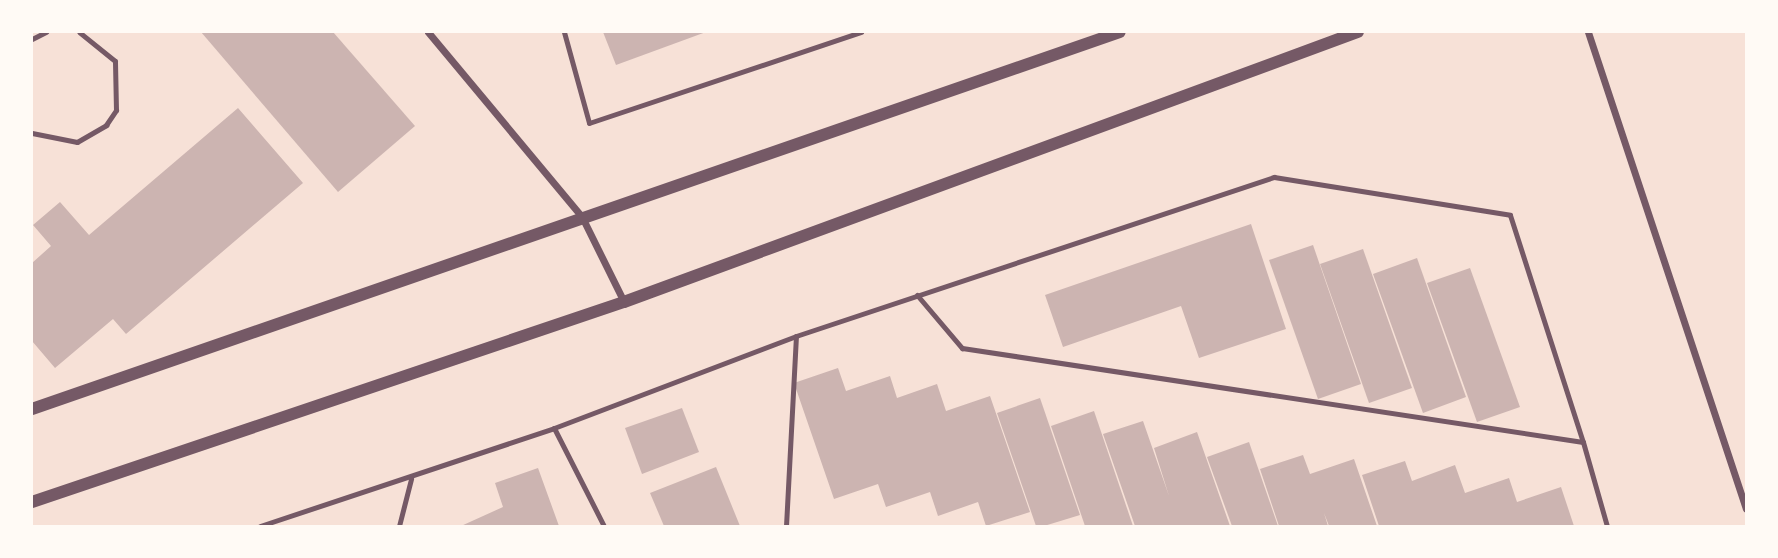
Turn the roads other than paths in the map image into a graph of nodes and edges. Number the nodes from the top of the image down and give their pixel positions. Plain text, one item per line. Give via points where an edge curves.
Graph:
1 (47, 32) edge
2 (79, 32) edge
3 (428, 32) edge
4 (564, 32) edge
5 (861, 32) edge
6 (1120, 32) edge
7 (1358, 32) edge
8 (1588, 32) edge
9 (32, 39) edge
10 (32, 133) edge
11 (582, 217) junction
12 (917, 295) junction
13 (624, 302) junction
14 (796, 336) junction
15 (32, 410) edge
16 (554, 428) junction
17 (1583, 442) junction
18 (411, 478) junction
19 (32, 502) edge
20 (1746, 509) edge
21 (260, 527) edge
22 (399, 527) edge
23 (604, 527) edge
24 (786, 527) edge
25 (1607, 527) edge

1 - 9 lane
2 - 10 lane via 115,61 116,110 106,125 77,142
3 - 11 street
4 - 5 lane via 589,123
6 - 11 street
7 - 13 street
8 - 20 street
11 - 13 street
11 - 15 street
12 - 14 lane
12 - 17 lane via 962,348
12 - 17 lane via 1274,177 1510,215
13 - 19 street
14 - 16 lane
14 - 24 lane
16 - 18 lane
16 - 23 lane
17 - 25 lane
18 - 21 lane
18 - 22 lane

